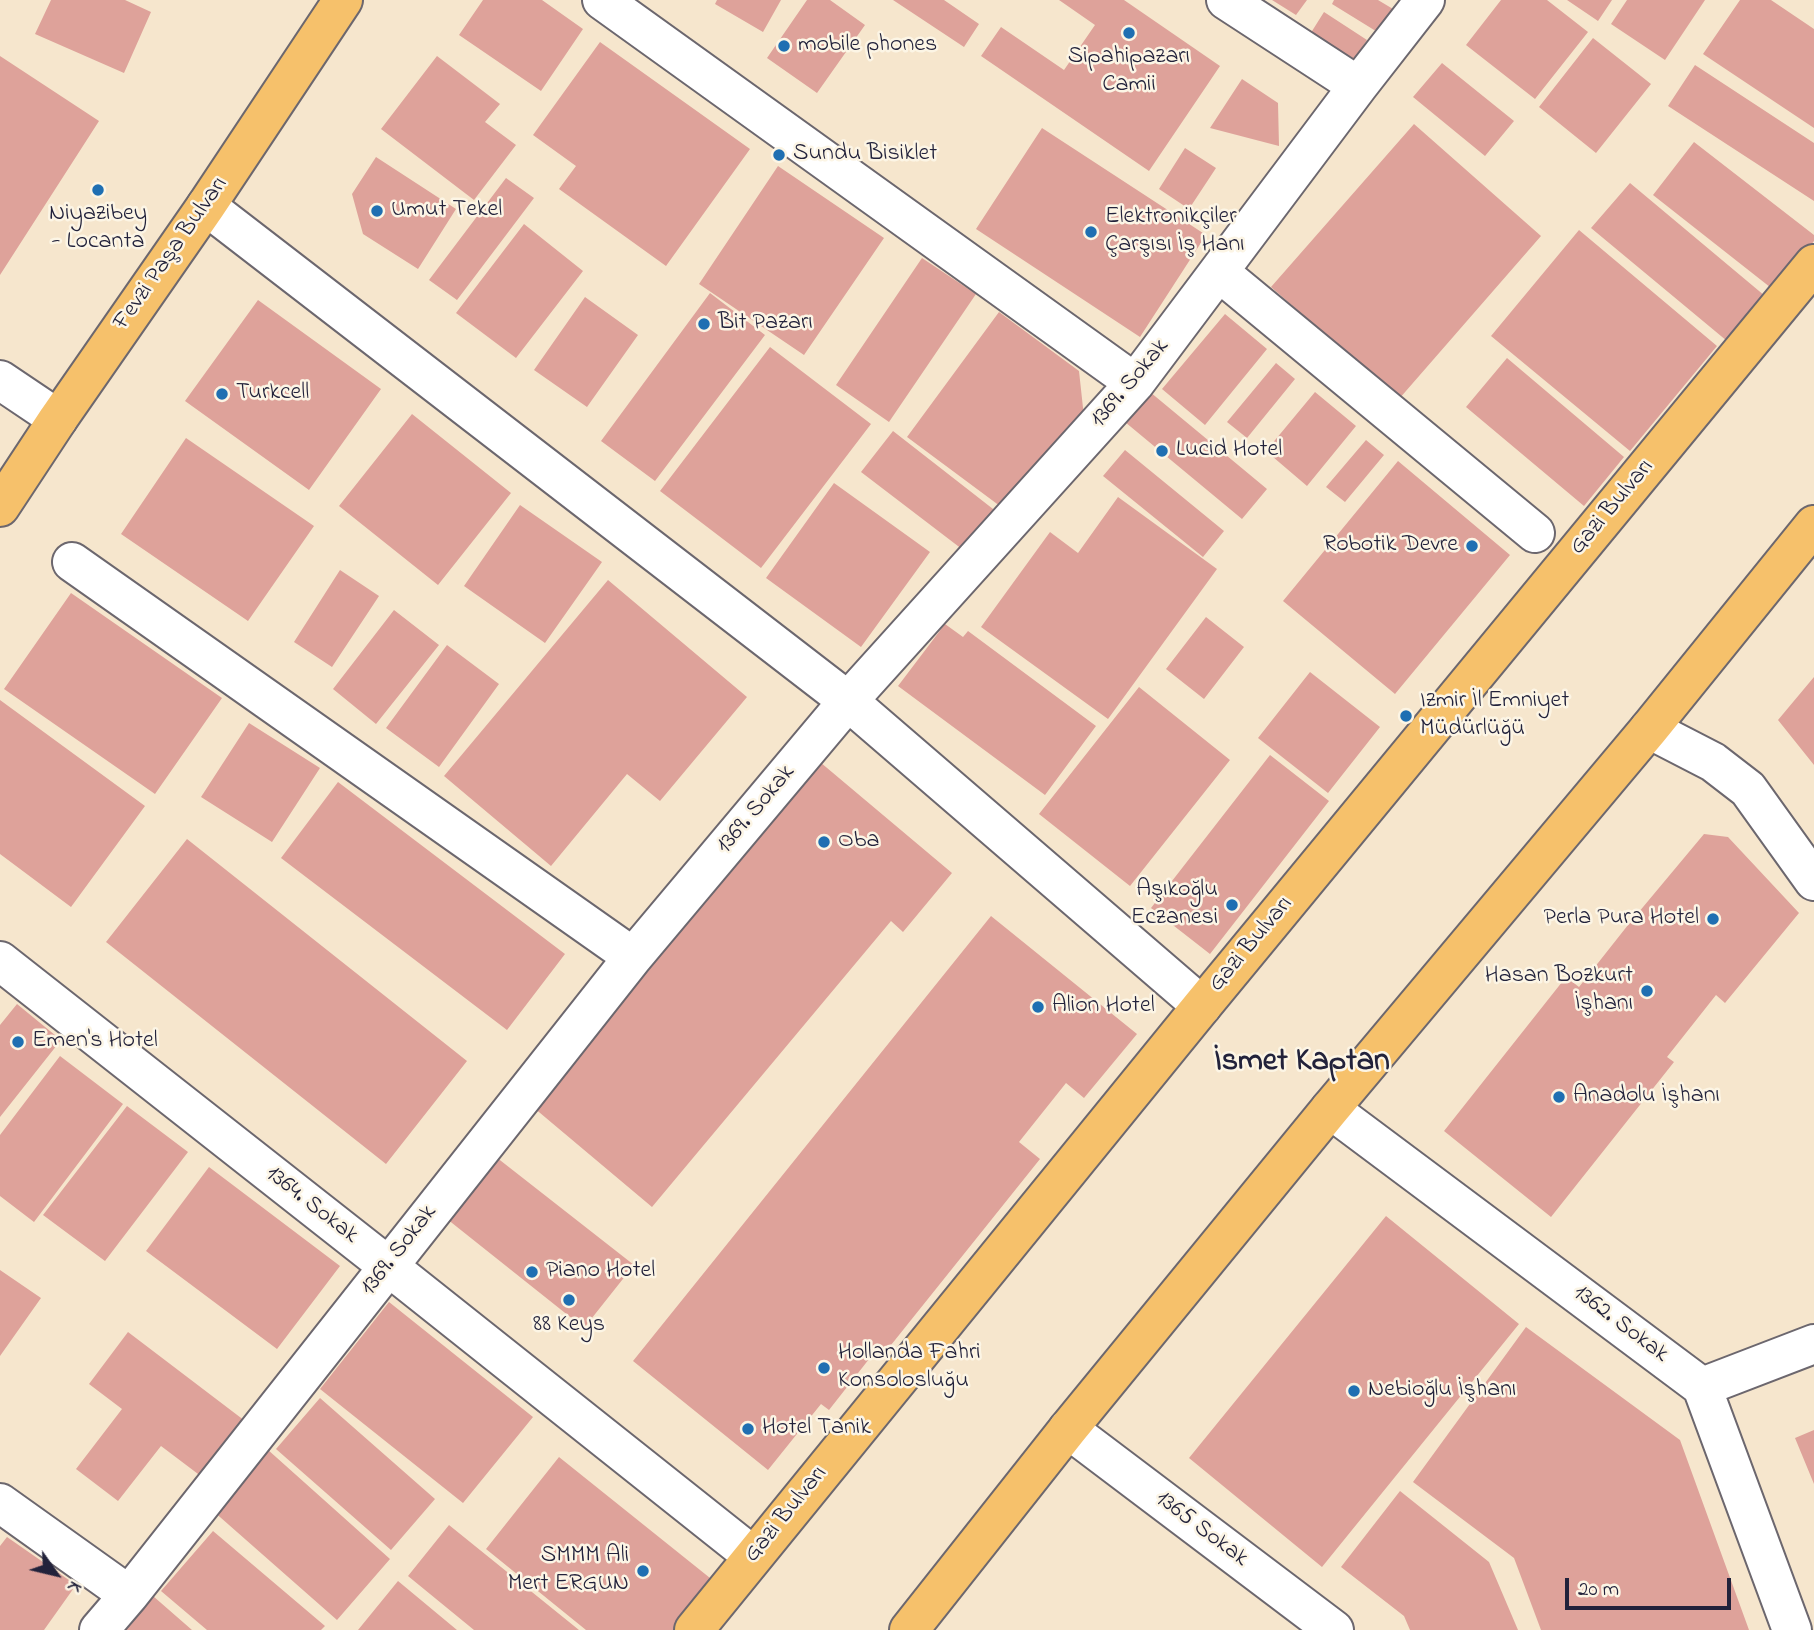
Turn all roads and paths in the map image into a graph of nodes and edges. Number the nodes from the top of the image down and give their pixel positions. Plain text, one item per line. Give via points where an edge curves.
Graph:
1 (343, 0) edge
2 (602, 0) edge
3 (1226, 0) edge
4 (1425, 0) edge
5 (1358, 86) junction
6 (206, 206) junction
7 (1814, 264) edge
8 (1219, 271) junction
9 (0, 380) edge
10 (1135, 383) junction
11 (58, 419) junction
12 (0, 508) edge
13 (1814, 525) edge
14 (1535, 533) dead end
15 (72, 562) dead end
16 (848, 701) junction
17 (1649, 729) junction
18 (1814, 881) edge
19 (633, 957) junction
20 (0, 961) edge
21 (1202, 1006) junction
22 (1330, 1109) junction
23 (388, 1266) junction
24 (1814, 1344) edge
25 (1702, 1387) junction
26 (1068, 1429) junction
27 (0, 1503) edge
28 (753, 1556) junction
29 (129, 1595) junction
30 (99, 1630) edge
31 (694, 1630) edge
32 (909, 1630) edge
33 (1334, 1630) edge
34 (1792, 1630) edge

1 - 6 main road, Fevzi Paşa Bulvarı
2 - 10 street
3 - 5 street
4 - 5 street, 1369. Sokak
5 - 8 street, 1369. Sokak
6 - 11 main road, Fevzi Paşa Bulvarı
6 - 16 street
7 - 21 main road, Gazi Bulvarı
8 - 10 street, 1369. Sokak
8 - 14 street
9 - 11 street
10 - 16 street, 1369. Sokak
11 - 12 main road, Fevzi Paşa Bulvarı
13 - 17 main road
15 - 19 street
16 - 19 street, 1369. Sokak
16 - 21 street
17 - 18 street via 1713,762 1748,789
17 - 22 main road
19 - 23 street, 1369. Sokak
20 - 23 street, 1364. Sokak
21 - 28 main road, Gazi Bulvarı
22 - 25 street, 1362. Sokak
22 - 26 main road
23 - 28 street, 1364. Sokak
23 - 29 street, 1369. Sokak
24 - 25 street
25 - 34 street
26 - 32 main road
26 - 33 street, 1365 Sokak
27 - 29 street
28 - 31 main road, Gazi Bulvarı
29 - 30 street, 1369. Sokak

